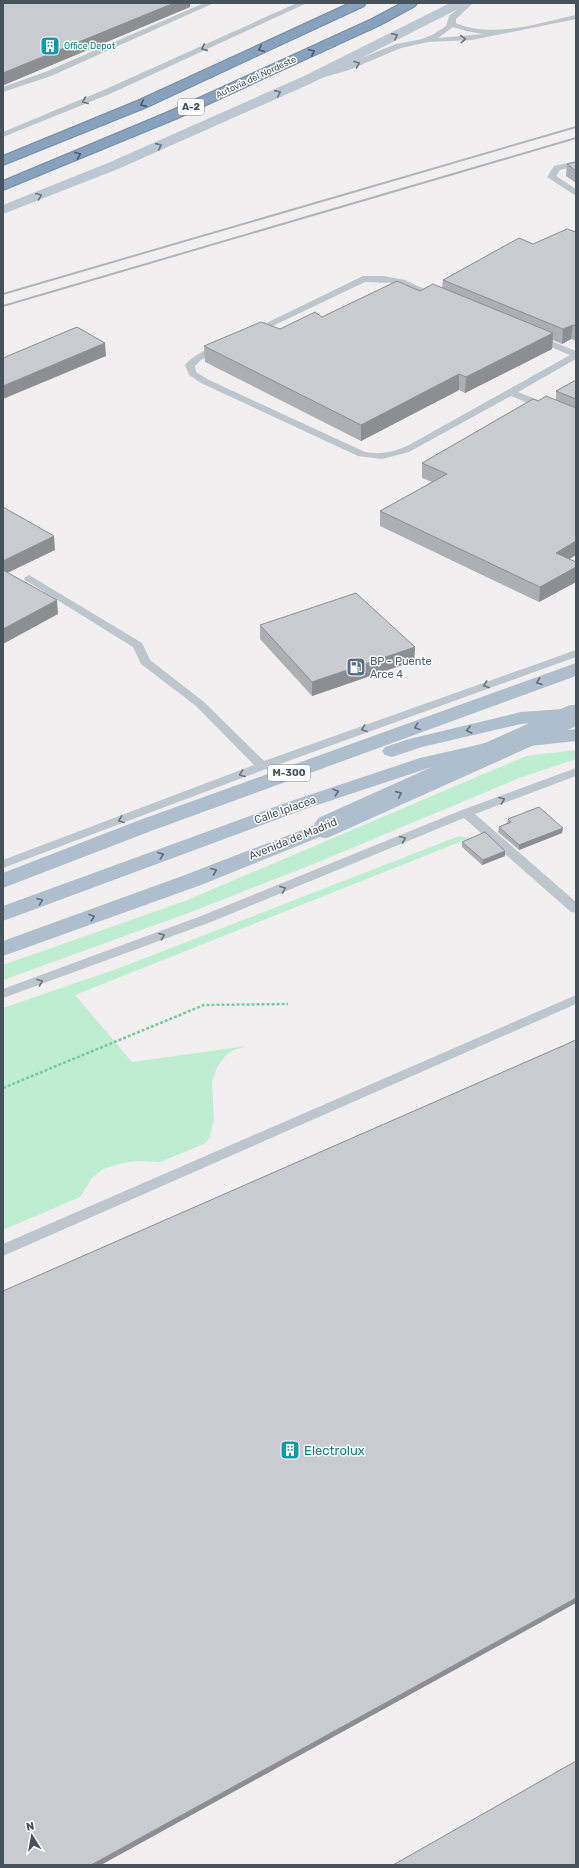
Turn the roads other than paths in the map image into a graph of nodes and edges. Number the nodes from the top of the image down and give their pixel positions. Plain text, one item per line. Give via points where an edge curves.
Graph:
1 (210, 3) edge
2 (303, 3) edge
3 (360, 3) edge
4 (460, 3) edge
5 (469, 3) edge
6 (415, 4) edge
7 (576, 18) edge
8 (452, 24) junction
9 (509, 31) junction
10 (424, 41) junction
11 (307, 80) junction
12 (3, 90) edge
13 (3, 134) edge
14 (3, 159) edge
15 (576, 163) edge
16 (3, 186) edge
17 (576, 193) edge
18 (3, 210) edge
19 (447, 301) edge
20 (526, 333) edge
21 (241, 337) edge
22 (227, 344) edge
23 (576, 355) edge
24 (511, 392) junction
25 (576, 419) edge
26 (29, 578) dead end
27 (576, 653) edge
28 (576, 669) edge
29 (576, 714) edge
30 (576, 735) edge
31 (262, 766) junction
32 (576, 772) edge
33 (466, 813) junction
34 (3, 864) edge
35 (3, 880) edge
36 (3, 889) edge
37 (576, 909) edge
38 (3, 914) edge
39 (3, 949) edge
40 (3, 994) edge
41 (576, 999) edge
42 (3, 1250) edge

1 - 12 lane via 48,74
2 -> 13 lane via 109,91
3 -> 14 highway, A-2 via 142,104
11 -> 4 street
5 - 8 lane via 452,18
16 -> 6 highway, Autovía del Nordeste / A-2 via 174,115
7 - 9 lane
8 - 9 lane via 468,30
8 - 10 lane via 437,36
10 -> 9 lane via 472,38
11 -> 10 lane via 346,68 399,46
18 -> 11 street via 113,166
15 - 17 lane via 557,168 551,177
19 - 21 lane via 397,280 380,277 363,279
20 - 23 lane
22 - 24 lane via 198,358 190,365 192,373 204,381 362,454 378,458 396,455 413,447
23 - 24 lane
24 - 25 lane
26 - 31 lane via 138,645 145,662 200,704
27 -> 31 lane
28 -> 35 main road, M-300 via 151,823
29 -> 36 main road, Calle Iplacea via 521,718 416,743 285,787
39 -> 29 main road, Avenida de Madrid, bridge via 193,880 325,827
38 -> 30 main road, Calle Iplacea via 298,805 427,762 530,740
31 -> 34 lane
33 -> 32 lane
33 - 37 lane
40 -> 33 lane via 206,919
41 - 42 lane

